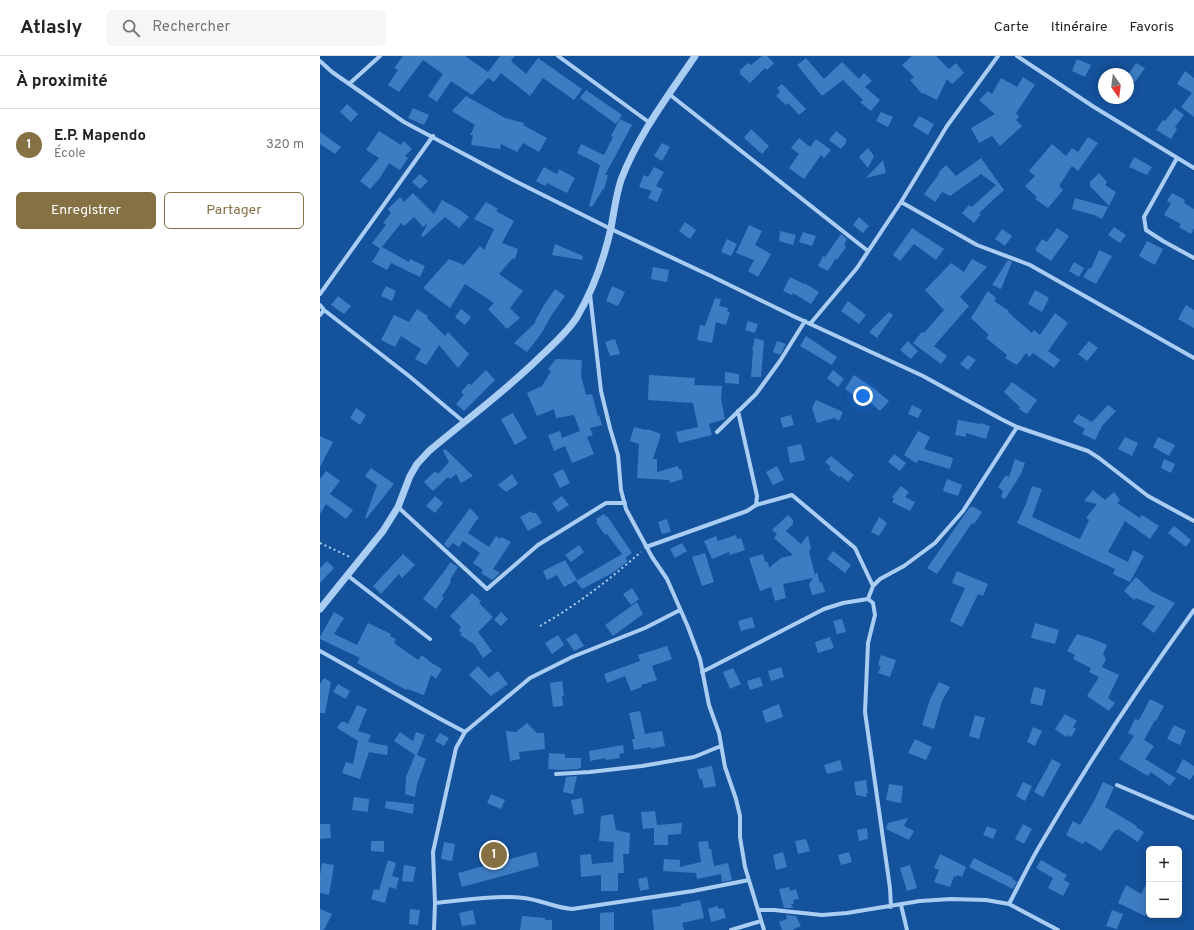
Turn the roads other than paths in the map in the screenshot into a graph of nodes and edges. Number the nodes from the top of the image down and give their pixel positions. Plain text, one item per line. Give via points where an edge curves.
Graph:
1 (380, 56) edge
2 (558, 56) edge
3 (695, 56) edge
4 (998, 56) edge
5 (1017, 56) edge
6 (320, 61) edge
7 (349, 84) junction
8 (669, 94) junction
9 (650, 123) junction
10 (433, 136) junction
11 (1177, 158) junction
12 (1194, 168) edge
13 (901, 202) junction
14 (610, 229) junction
15 (868, 251) junction
16 (1194, 258) edge
17 (320, 294) edge
18 (590, 294) junction
19 (320, 305) edge
20 (324, 310) junction
21 (320, 316) edge
22 (805, 321) junction
23 (810, 324) junction
24 (1194, 358) edge
25 (738, 411) junction
26 (464, 422) junction
27 (1017, 427) junction
28 (717, 432) dead end
29 (625, 504) junction
30 (756, 505) junction
31 (398, 507) junction
32 (1194, 520) edge
33 (646, 547) junction
34 (347, 575) junction
35 (873, 586) junction
36 (868, 599) junction
37 (320, 609) edge
38 (680, 610) junction
39 (1194, 610) edge
40 (430, 639) dead end
41 (320, 651) edge
42 (702, 672) junction
43 (465, 732) junction
44 (721, 746) junction
45 (556, 774) dead end
46 (1117, 785) dead end
47 (1194, 818) edge
48 (749, 880) junction
49 (435, 903) junction
50 (1009, 904) junction
51 (902, 905) junction
52 (891, 907) junction
53 (758, 910) junction
54 (761, 920) junction
55 (434, 930) edge
56 (731, 930) edge
57 (764, 930) edge
58 (907, 930) edge
59 (1058, 930) edge

1 - 7 street
2 - 9 street
3 - 8 street
4 - 13 street via 947,126
5 - 11 street via 1094,108
6 - 7 street
7 - 10 street via 404,122
8 - 9 street
8 - 15 street
9 - 14 street via 621,182
10 - 14 street
10 - 17 street
11 - 12 street
11 - 16 street via 1144,217 1146,230
13 - 15 street
13 - 24 street via 977,245 1030,265
14 - 18 street
14 - 22 street
15 - 23 street
18 - 26 street via 576,319 555,342 521,375
18 - 29 street via 601,391 618,455
19 - 20 street
20 - 21 street
20 - 26 street
22 - 23 street
22 - 25 street via 756,394
23 - 27 street via 922,376
25 - 28 street
25 - 30 street via 757,496
26 - 31 street via 417,464
27 - 32 street via 1088,451 1148,496
27 - 35 street via 963,511 940,538
29 - 31 street via 606,503 538,544 487,589
29 - 33 street
30 - 33 street via 748,511
30 - 35 street via 792,496 855,548
31 - 34 street via 383,531
33 - 38 street via 666,579
34 - 37 street
34 - 40 street
35 - 36 street
36 - 42 street via 824,609
36 - 52 street via 873,603 875,615 868,643 865,712
38 - 42 street via 700,659
38 - 43 street via 530,678
39 - 50 street via 1100,749 1038,848
41 - 43 street
42 - 44 street
43 - 49 street via 456,748 433,852
44 - 45 street via 694,757 649,765
44 - 48 street via 740,816 740,837
46 - 47 street
48 - 49 street via 572,910 527,898 511,897
48 - 53 street
49 - 55 street
50 - 51 street via 986,900 950,899
50 - 59 street
51 - 52 street
51 - 58 street
52 - 53 street via 822,915
53 - 54 street
54 - 56 street
54 - 57 street

